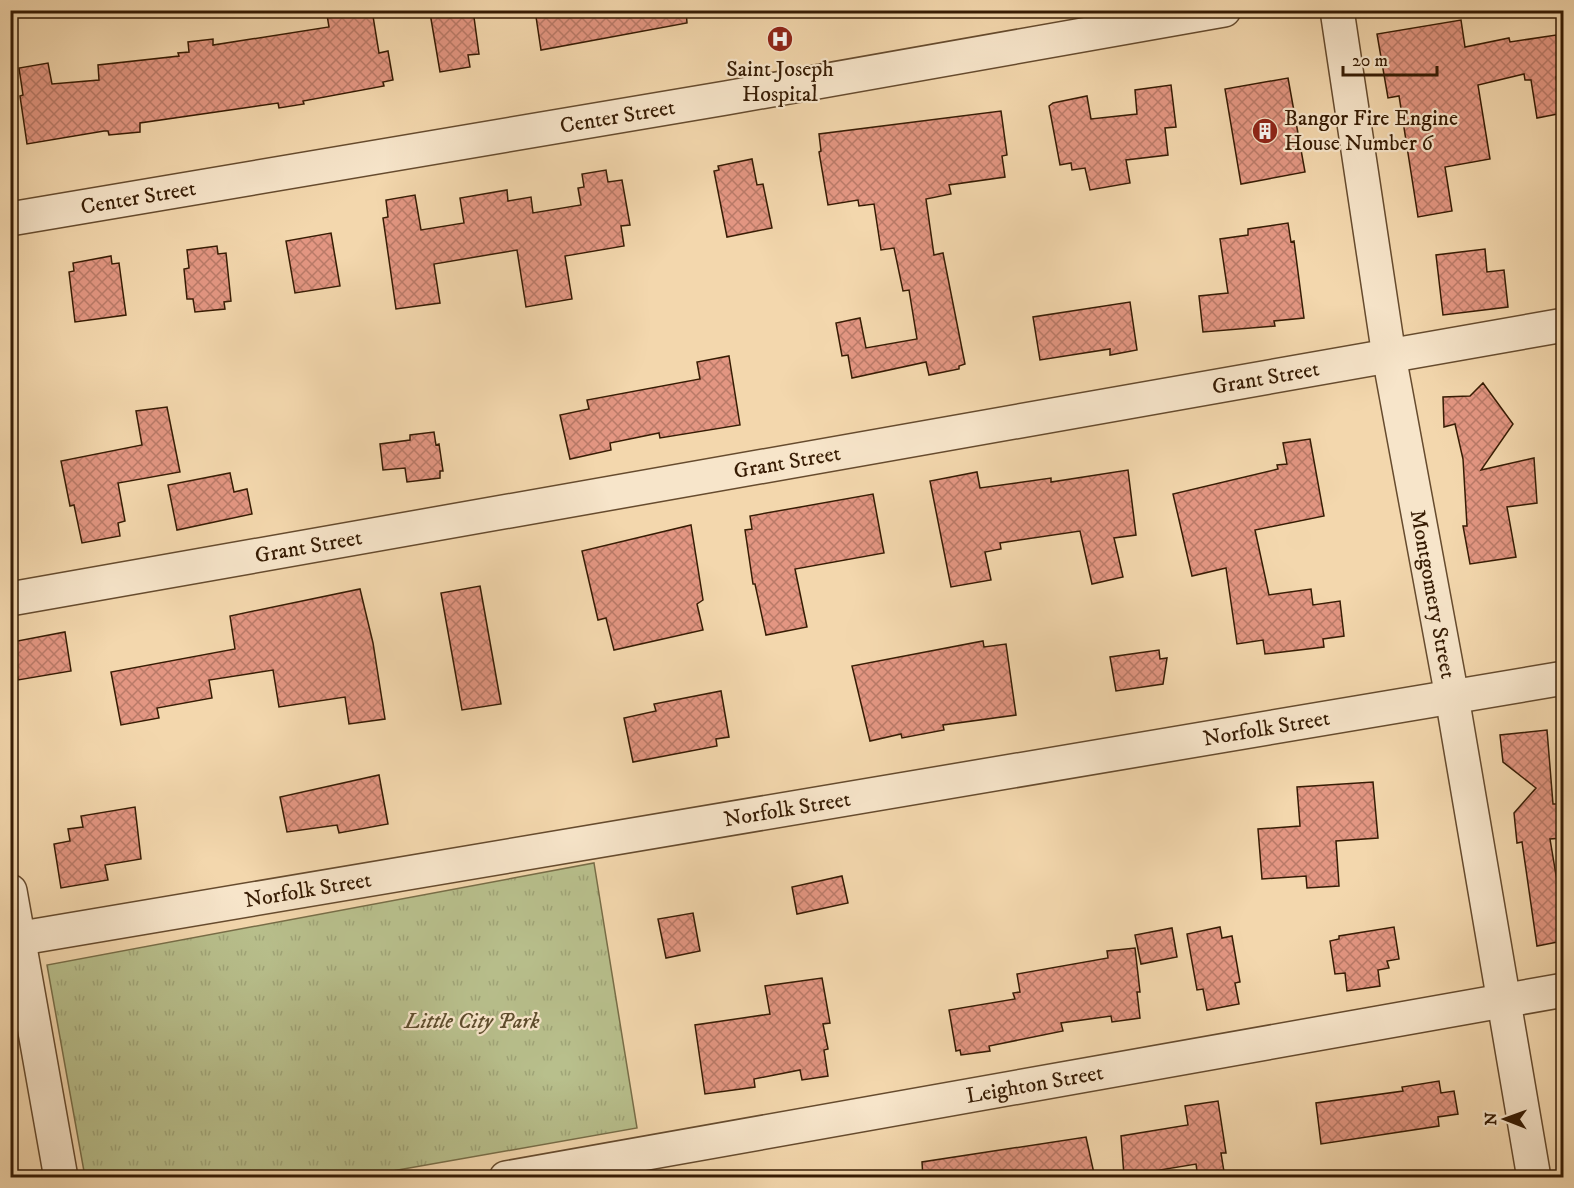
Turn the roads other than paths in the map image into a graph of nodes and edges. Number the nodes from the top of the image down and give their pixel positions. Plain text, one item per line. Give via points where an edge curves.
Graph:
1 (1224, 10) edge
2 (1337, 10) edge
3 (10, 219) edge
4 (1563, 325) edge
5 (1389, 356) junction
6 (10, 599) edge
7 (1563, 678) edge
8 (1452, 697) junction
9 (10, 891) edge
10 (14, 939) edge
11 (1563, 990) edge
12 (1503, 1001) junction
13 (61, 1178) edge
14 (506, 1178) edge
15 (1534, 1178) edge

1 - 3 street, Center Street
2 - 5 street, Montgomery Street
4 - 5 street, Grant Street
5 - 6 street, Grant Street
5 - 8 street, Montgomery Street
7 - 8 street, Norfolk Street
8 - 10 street, Norfolk Street
8 - 12 street, Montgomery Street
9 - 10 street
10 - 13 street
11 - 12 street, Leighton Street
12 - 14 street, Leighton Street
12 - 15 street, Montgomery Street

